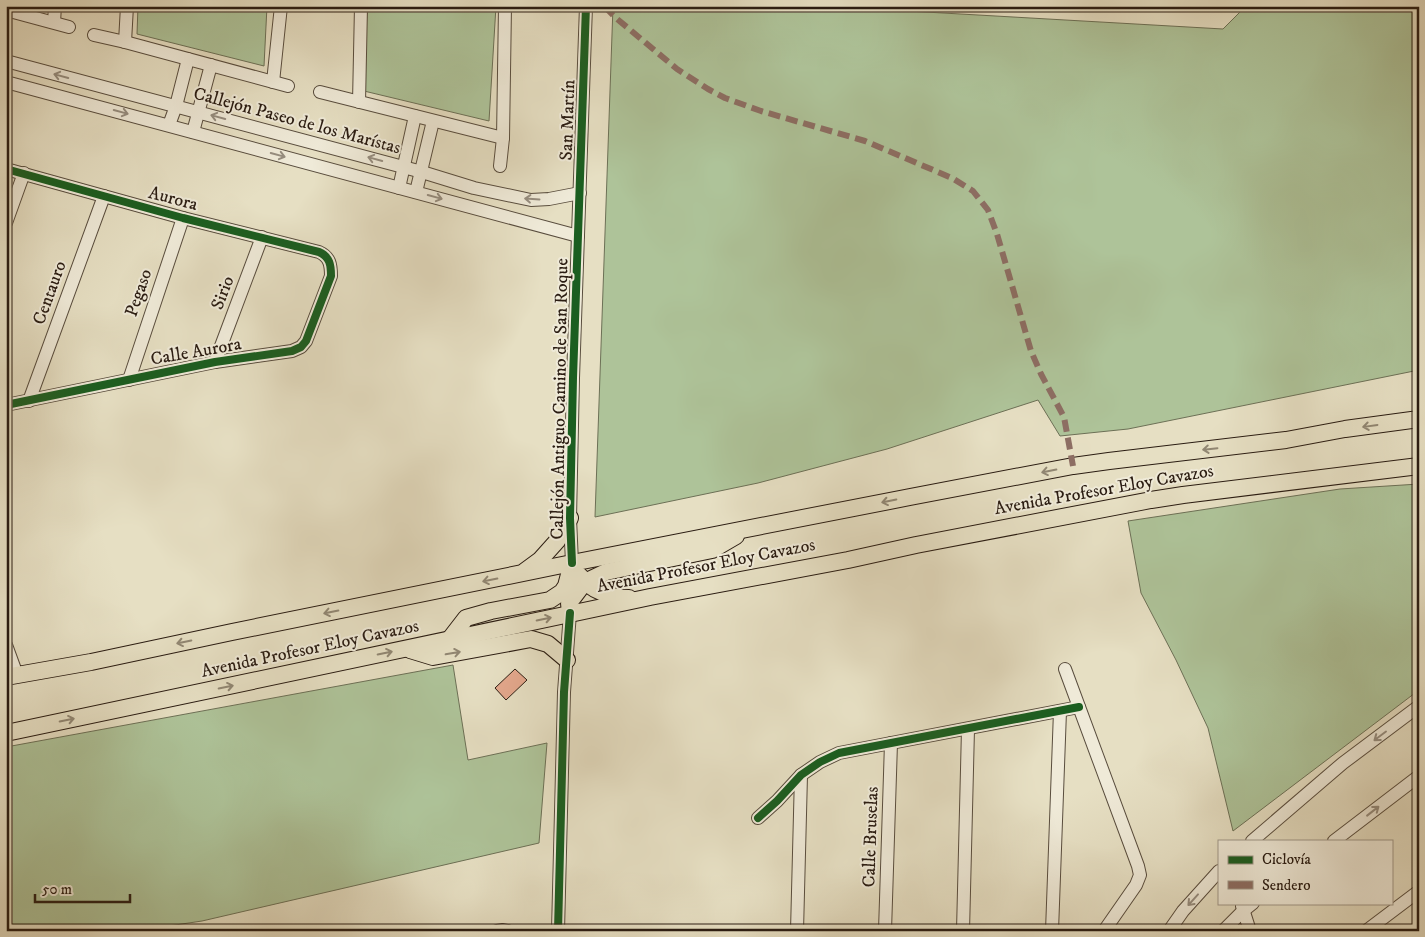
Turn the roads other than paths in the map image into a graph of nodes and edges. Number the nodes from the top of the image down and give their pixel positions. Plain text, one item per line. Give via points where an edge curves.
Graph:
1 (55, 6) edge
2 (127, 6) edge
3 (280, 6) edge
4 (361, 6) edge
5 (506, 6) edge
6 (586, 6) edge
7 (6, 10) edge
8 (54, 22) junction
9 (70, 27) dead end
10 (94, 35) dead end
11 (125, 42) junction
12 (188, 59) junction
13 (6, 61) edge
14 (211, 65) junction
15 (6, 82) edge
16 (273, 82) junction
17 (288, 86) dead end
18 (320, 92) dead end
19 (359, 102) junction
20 (176, 106) junction
21 (198, 112) junction
22 (415, 116) junction
23 (433, 121) junction
24 (169, 126) junction
25 (194, 132) junction
26 (503, 138) junction
27 (500, 166) dead end
28 (404, 167) junction
29 (6, 168) edge
30 (422, 172) junction
31 (24, 174) junction
32 (400, 188) junction
33 (416, 192) junction
34 (580, 193) junction
35 (104, 196) junction
36 (183, 218) junction
37 (6, 224) edge
38 (578, 236) junction
39 (262, 237) junction
40 (330, 261) joint
41 (215, 362) junction
42 (129, 380) junction
43 (28, 401) junction
44 (6, 405) edge
45 (1419, 419) edge
46 (1419, 466) edge
47 (570, 518) junction
48 (747, 530) junction
49 (572, 563) junction
50 (623, 569) junction
51 (519, 575) junction
52 (585, 582) junction
53 (634, 598) junction
54 (570, 613) junction
55 (449, 640) junction
56 (6, 645) edge
57 (405, 649) junction
58 (567, 660) junction
59 (1066, 669) dead end
60 (12, 676) edge
61 (1419, 706) edge
62 (1080, 707) junction
63 (1060, 711) junction
64 (968, 729) junction
65 (6, 732) edge
66 (891, 743) junction
67 (801, 775) junction
68 (1419, 776) edge
69 (758, 818) dead end
70 (1253, 840) edge
71 (1335, 840) edge
72 (1218, 872) edge
73 (1419, 891) edge
74 (1246, 906) edge
75 (497, 931) edge
76 (508, 931) edge
77 (558, 931) edge
78 (797, 931) edge
79 (885, 931) edge
80 (963, 931) edge
81 (1052, 931) edge
82 (1104, 931) edge
83 (1169, 931) edge
84 (1223, 931) edge
85 (1250, 931) edge
86 (1366, 931) edge

1 - 8 street
2 - 11 street
3 - 16 street
4 - 19 street
5 - 26 street
6 - 34 street, San Martín
7 - 8 street
8 - 9 street
10 - 11 street
11 - 12 street
12 - 14 street
12 - 20 street
20 -> 13 street, Callejón Paseo de los Marístas
14 - 16 street
14 - 21 street
15 -> 24 street
16 - 17 street
18 - 19 street
19 - 22 street
20 - 21 street, Callejón Paseo de los Marístas
20 - 24 street
21 - 25 street
28 -> 21 street, Callejón Paseo de los Marístas
22 - 23 street
22 - 28 street
23 - 26 street
23 - 30 street
24 - 25 street
25 -> 32 street
26 - 27 street
28 - 30 street, Callejón Paseo de los Marístas
28 - 32 street
29 - 31 street, Aurora
30 - 33 street
34 -> 30 street, Callejón Paseo de los Marístas via 531,200 474,188
31 - 35 street, Aurora
31 - 37 street
32 - 33 street
33 -> 38 street
34 - 38 street, San Martín
35 - 36 street, Aurora
35 - 43 street, Centauro
36 - 39 street, Aurora
36 - 42 street, Pegaso
38 - 47 street, Callejón Antiguo Camino de San Roque
39 - 40 street, Aurora via 320,252
39 - 41 street, Sirio
40 - 41 street, Calle Aurora via 331,276 301,347
41 - 42 street, Calle Aurora
42 - 43 street, Calle Aurora
43 - 44 street, Calle Aurora
45 -> 48 main road, Avenida Profesor Eloy Cavazos via 1286,440 1109,460
46 - 53 main road, Avenida Profesor Eloy Cavazos via 1159,499
47 - 49 street, Callejón Antiguo Camino de San Roque
47 - 51 main road via 558,542
48 - 49 main road, Avenida Profesor Eloy Cavazos
48 - 50 main road via 712,550
49 - 51 main road, Avenida Profesor Eloy Cavazos
49 - 52 main road
49 - 55 main road via 566,586 550,600 466,618
50 - 52 main road via 606,572
50 - 53 main road via 616,577 617,590
51 -> 60 main road, Avenida Profesor Eloy Cavazos
52 - 53 main road via 617,598
52 - 54 main road via 569,603
53 - 54 main road, Avenida Profesor Eloy Cavazos
55 -> 54 main road, Avenida Profesor Eloy Cavazos
54 - 58 street
55 - 57 main road, Avenida Profesor Eloy Cavazos
56 - 60 street
57 -> 58 main road via 433,656 530,639 548,644
65 -> 57 main road, Avenida Profesor Eloy Cavazos
58 - 77 street
59 - 62 street
61 -> 70 street via 1343,763
62 - 63 street
62 - 82 street via 1140,875
63 - 64 street
63 - 81 street
64 - 66 street
64 - 80 street
66 - 67 street via 839,753
66 - 79 street, Calle Bruselas
67 - 69 street
67 - 78 street
71 -> 68 street
72 -> 83 street
73 - 86 street
74 - 84 street
74 - 85 street
75 - 76 street

